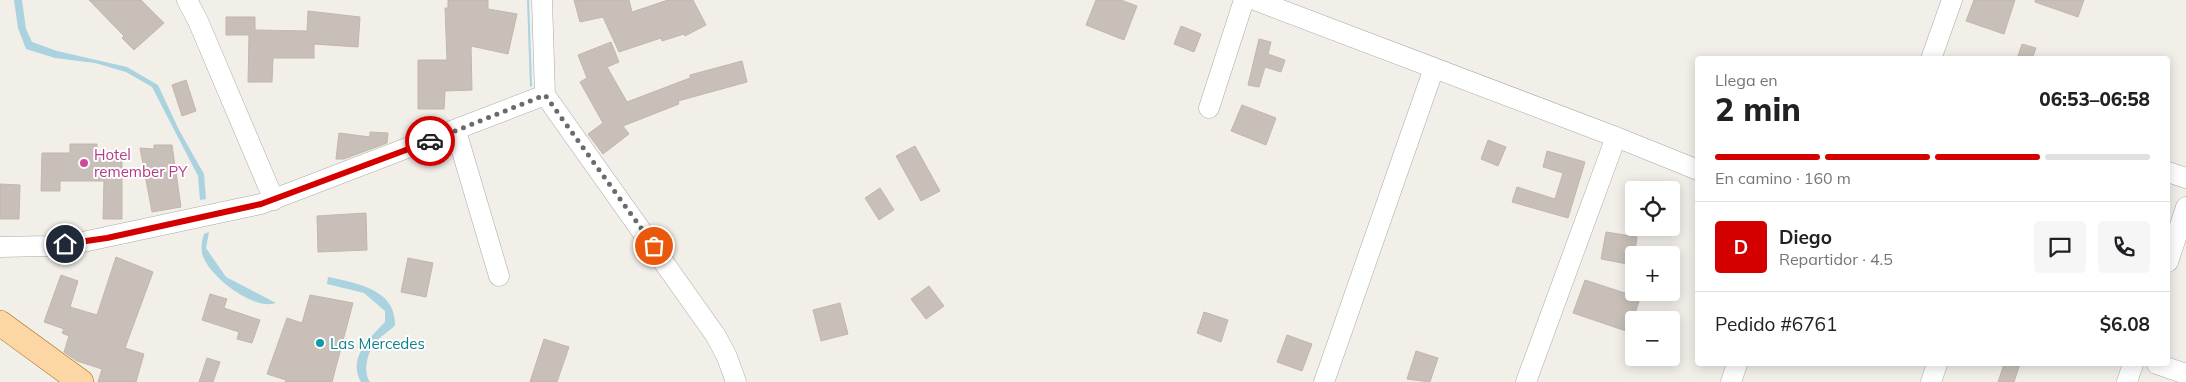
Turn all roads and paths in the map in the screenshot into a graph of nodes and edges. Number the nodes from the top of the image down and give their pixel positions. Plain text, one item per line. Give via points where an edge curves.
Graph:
1 (186, 0) edge
2 (542, 0) edge
3 (1244, 0) edge
4 (1256, 0) edge
5 (1952, 0) edge
6 (1932, 56) edge
7 (1434, 68) junction
8 (545, 95) junction
9 (1209, 108) dead end
10 (456, 130) junction
11 (1616, 136) junction
12 (1695, 169) edge
13 (2170, 173) edge
14 (2186, 178) edge
15 (274, 200) junction
16 (2186, 207) edge
17 (0, 247) edge
18 (2170, 256) edge
19 (499, 276) dead end
20 (0, 323) edge
21 (0, 340) edge
22 (1736, 366) edge
23 (1936, 366) edge
24 (2132, 366) edge
25 (2163, 366) edge
26 (2186, 374) edge
27 (59, 382) edge
28 (81, 382) edge
29 (736, 382) edge
30 (1324, 382) edge
31 (1526, 382) edge
32 (1731, 382) edge
33 (1931, 382) edge
34 (2127, 382) edge

1 - 15 street via 198,21
2 - 8 street
3 - 9 street
4 - 7 street
5 - 6 street
7 - 11 street
7 - 30 street
8 - 10 street
8 - 29 street via 716,336
10 - 15 street
10 - 19 street
11 - 12 street
11 - 31 street
13 - 14 street
15 - 17 street via 107,238 47,246
16 - 18 street
20 - 28 main road
21 - 27 main road
22 - 32 street
23 - 33 street
24 - 34 street
25 - 26 street

